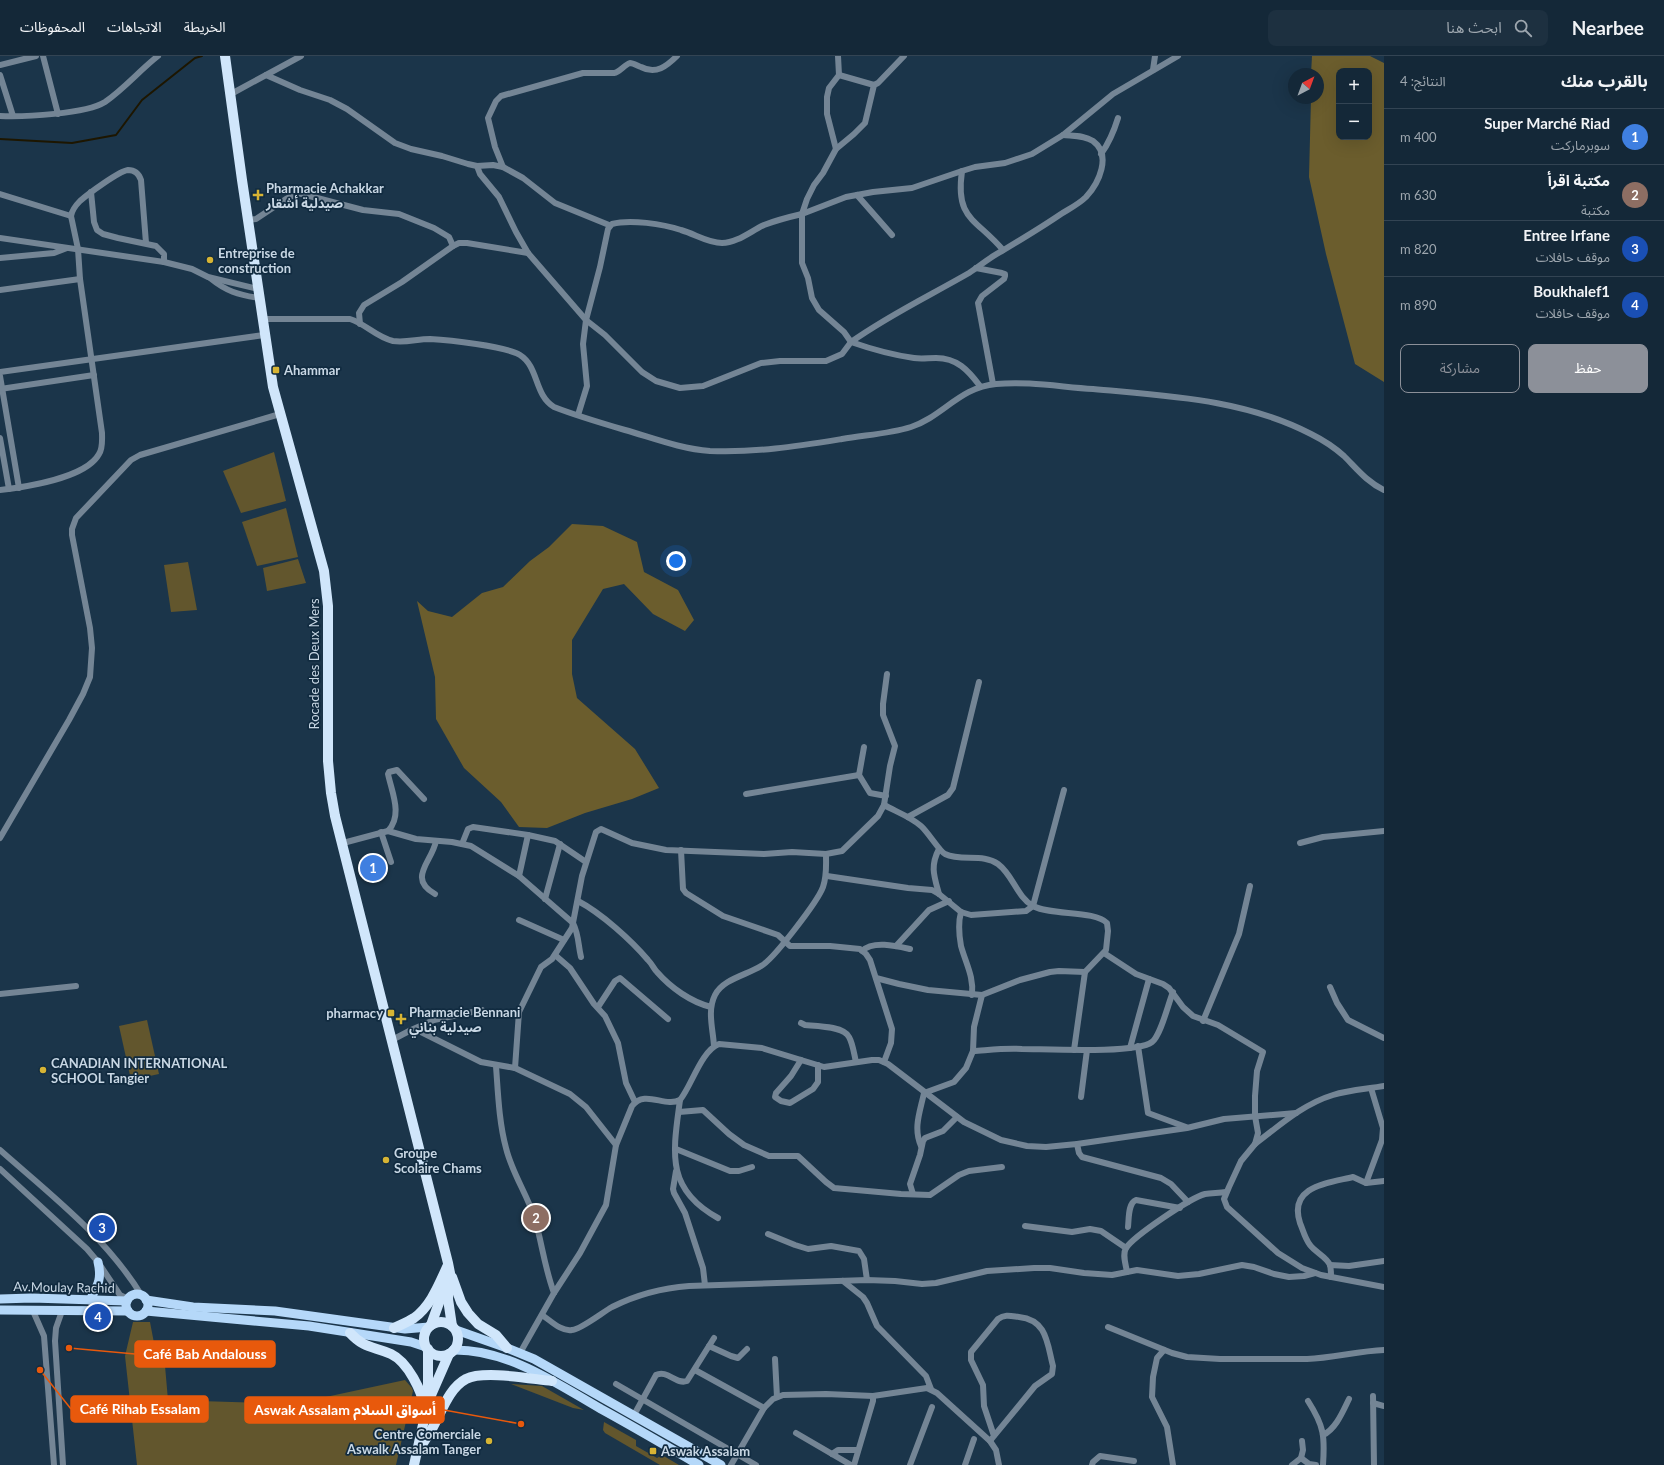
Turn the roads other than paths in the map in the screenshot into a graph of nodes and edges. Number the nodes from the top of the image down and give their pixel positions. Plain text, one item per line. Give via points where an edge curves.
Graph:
1 (36, 56) edge
2 (43, 56) edge
3 (158, 56) edge
4 (225, 56) edge
5 (301, 56) edge
6 (677, 56) edge
7 (838, 56) edge
8 (904, 56) edge
9 (1155, 56) edge
10 (1178, 56) edge
11 (25, 58) edge
12 (0, 65) edge
13 (1153, 70) junction
14 (0, 75) edge
15 (838, 75) junction
16 (266, 76) junction
17 (874, 85) junction
18 (231, 94) junction
19 (1, 114) edge
20 (58, 114) junction
21 (13, 116) junction
22 (1118, 118) dead end
23 (1063, 135) junction
24 (836, 149) junction
25 (1101, 154) junction
26 (477, 166) junction
27 (503, 167) junction
28 (962, 171) junction
29 (91, 192) junction
30 (0, 194) edge
31 (857, 195) junction
32 (802, 214) junction
33 (71, 216) junction
34 (248, 220) junction
35 (609, 225) junction
36 (892, 235) dead end
37 (0, 238) edge
38 (146, 243) junction
39 (453, 246) junction
40 (67, 248) junction
41 (78, 249) junction
42 (1003, 250) junction
43 (528, 253) junction
44 (0, 258) edge
45 (164, 262) junction
46 (976, 268) junction
47 (208, 277) junction
48 (80, 279) junction
49 (0, 290) edge
50 (259, 293) junction
51 (262, 319) junction
52 (586, 320) junction
53 (360, 324) junction
54 (264, 335) junction
55 (851, 342) junction
56 (92, 359) junction
57 (0, 372) edge
58 (94, 375) junction
59 (0, 376) edge
60 (993, 384) junction
61 (980, 386) junction
62 (2, 389) edge
63 (280, 414) junction
64 (578, 415) junction
65 (0, 438) edge
66 (19, 488) junction
67 (9, 489) junction
68 (0, 490) edge
69 (1384, 490) edge
70 (887, 674) dead end
71 (979, 682) dead end
72 (864, 747) dead end
73 (859, 775) junction
74 (1064, 790) dead end
75 (746, 794) dead end
76 (886, 796) junction
77 (424, 799) dead end
78 (884, 805) junction
79 (908, 817) junction
80 (388, 831) junction
81 (1384, 831) edge
82 (381, 832) junction
83 (528, 835) junction
84 (0, 838) edge
85 (436, 841) junction
86 (343, 843) junction
87 (1300, 843) dead end
88 (462, 844) junction
89 (560, 844) junction
90 (939, 849) junction
91 (680, 850) junction
92 (826, 854) junction
93 (391, 862) dead end
94 (586, 862) junction
95 (519, 876) junction
96 (826, 876) junction
97 (1250, 886) dead end
98 (435, 894) dead end
99 (939, 894) junction
100 (545, 899) junction
101 (578, 901) junction
102 (948, 901) junction
103 (1033, 906) junction
104 (961, 912) junction
105 (519, 920) dead end
106 (573, 923) junction
107 (564, 940) junction
108 (785, 941) junction
109 (896, 946) junction
110 (910, 949) dead end
111 (862, 951) junction
112 (1104, 953) junction
113 (555, 955) junction
114 (581, 957) dead end
115 (1085, 972) junction
116 (876, 978) junction
117 (1149, 979) junction
118 (76, 986) dead end
119 (1330, 987) dead end
120 (1173, 992) junction
121 (0, 994) edge
122 (972, 995) junction
123 (982, 996) junction
124 (598, 1007) junction
125 (711, 1007) junction
126 (482, 1010) dead end
127 (668, 1019) dead end
128 (1203, 1021) junction
129 (801, 1023) dead end
130 (411, 1030) junction
131 (1384, 1038) edge
132 (392, 1040) junction
133 (714, 1046) junction
134 (1138, 1046) junction
135 (1130, 1048) junction
136 (1074, 1050) junction
137 (1087, 1050) junction
138 (973, 1051) junction
139 (801, 1060) junction
140 (856, 1062) junction
141 (884, 1062) junction
142 (818, 1065) junction
143 (496, 1066) junction
144 (515, 1068) junction
145 (1384, 1086) edge
146 (1372, 1088) junction
147 (924, 1093) junction
148 (1081, 1097) dead end
149 (680, 1100) junction
150 (635, 1102) junction
151 (679, 1112) junction
152 (1296, 1113) junction
153 (1255, 1116) junction
154 (957, 1117) junction
155 (1187, 1128) junction
156 (1077, 1144) junction
157 (1255, 1144) junction
158 (616, 1145) junction
159 (921, 1146) junction
160 (676, 1149) junction
161 (0, 1150) edge
162 (752, 1166) dead end
163 (1002, 1166) dead end
164 (0, 1169) edge
165 (676, 1170) junction
166 (1384, 1180) edge
167 (1366, 1183) junction
168 (1226, 1192) junction
169 (913, 1194) junction
170 (1188, 1202) junction
171 (1180, 1208) junction
172 (718, 1218) dead end
173 (1025, 1226) dead end
174 (1128, 1226) dead end
175 (768, 1234) dead end
176 (1126, 1248) junction
177 (1384, 1261) edge
178 (98, 1262) junction
179 (1330, 1265) junction
180 (449, 1269) junction
181 (1127, 1272) junction
182 (1315, 1273) junction
183 (1331, 1277) junction
184 (843, 1280) junction
185 (867, 1280) junction
186 (705, 1285) junction
187 (1384, 1287) edge
188 (554, 1293) junction
189 (144, 1298) junction
190 (0, 1299) edge
191 (90, 1300) junction
192 (127, 1300) junction
193 (0, 1310) edge
194 (33, 1311) junction
195 (62, 1311) junction
196 (128, 1311) junction
197 (146, 1311) junction
198 (542, 1314) junction
199 (430, 1326) junction
200 (1108, 1327) dead end
201 (394, 1328) junction
202 (454, 1328) junction
203 (350, 1333) junction
204 (714, 1338) dead end
205 (709, 1346) junction
206 (427, 1348) junction
207 (507, 1348) junction
208 (747, 1348) dead end
209 (1164, 1350) junction
210 (1384, 1350) edge
211 (451, 1352) junction
212 (520, 1353) junction
213 (775, 1359) dead end
214 (695, 1370) junction
215 (552, 1381) junction
216 (616, 1384) dead end
217 (931, 1389) junction
218 (873, 1396) junction
219 (1373, 1396) dead end
220 (777, 1397) junction
221 (642, 1398) junction
222 (1349, 1399) dead end
223 (1308, 1402) dead end
224 (1373, 1403) junction
225 (932, 1406) dead end
226 (1384, 1406) edge
227 (427, 1407) junction
228 (764, 1408) junction
229 (634, 1414) junction
230 (796, 1433) dead end
231 (1323, 1435) junction
232 (992, 1438) junction
233 (974, 1439) dead end
234 (1302, 1441) dead end
235 (858, 1450) junction
236 (417, 1453) junction
237 (737, 1454) junction
238 (832, 1454) junction
239 (1301, 1458) junction
240 (1134, 1461) dead end
241 (54, 1465) edge
242 (63, 1465) edge
243 (414, 1465) edge
244 (699, 1465) edge
245 (721, 1465) edge
246 (731, 1465) edge
247 (756, 1465) edge
248 (852, 1465) edge
249 (910, 1465) edge
250 (965, 1465) edge
251 (999, 1465) edge
252 (1092, 1465) edge
253 (1173, 1465) edge
254 (1292, 1465) edge
255 (1316, 1465) edge
256 (1323, 1465) edge
257 (1374, 1465) edge

1 - 11 street
2 - 20 street
3 - 20 street via 104,102
4 - 18 highway, Rocade des Deux Mers
5 - 16 street
6 - 27 street via 658,70 644,69 632,63 619,72 583,73 500,96 488,118
7 - 15 street
8 - 17 street
9 - 13 street
10 - 13 street
11 - 12 street
13 - 23 street via 1113,94
14 - 21 street
15 - 17 street
15 - 24 street via 829,88 827,97 827,114
16 - 18 street
16 - 26 street via 330,100 395,143
17 - 24 street via 865,123
18 - 34 highway, Rocade des Deux Mers
19 - 21 street
20 - 21 street
22 - 25 street via 1114,133
23 - 25 street via 1081,136 1092,140
23 - 28 street via 1016,160
24 - 32 street via 807,199
25 - 42 street via 1101,171 1086,197
26 - 27 street via 486,164
26 - 43 street via 480,174 499,197
27 - 35 street via 523,178 555,203
28 - 31 street via 912,188
28 - 42 street via 960,195 966,214
29 - 33 street via 79,201
29 - 38 street via 97,230 118,238
29 - 38 street via 125,170 140,175
30 - 33 street
31 - 32 street
31 - 36 street
32 - 35 street via 778,220 737,240 722,243 708,241 667,226 624,222
32 - 55 street via 802,263 812,298 819,310 844,332
33 - 41 street
34 - 39 street via 256,219 298,193 363,210 399,214 434,228 449,237
34 - 50 highway, Rocade des Deux Mers
35 - 52 street
37 - 40 street
38 - 45 street via 161,250
39 - 43 street via 467,243
39 - 53 street via 364,305 359,314
40 - 41 street
40 - 44 street via 54,253
41 - 45 street
41 - 48 street
42 - 46 street
43 - 52 street
45 - 47 street via 192,269
46 - 55 street via 879,322
46 - 60 street via 1006,276 982,296 978,303
47 - 50 street
47 - 50 street via 238,295
48 - 49 street
48 - 56 street
50 - 51 highway, Rocade des Deux Mers
51 - 53 street via 343,319
51 - 54 highway, Rocade des Deux Mers
52 - 55 street via 649,377 680,388 703,386 761,363 826,361 842,354
52 - 64 street via 584,344 587,386
53 - 64 street via 393,341 447,340 516,353 529,364 545,401 554,407
54 - 56 street
54 - 63 highway, Rocade des Deux Mers
55 - 61 street via 913,358 953,361 968,371
56 - 57 street
56 - 58 street
58 - 62 street
58 - 66 street via 102,433 99,454 84,469 70,475
59 - 62 street
60 - 61 street
60 - 69 street via 1033,384 1177,397 1257,412 1326,442 1364,478
61 - 64 street via 963,394 928,419 900,430 771,450 696,449
62 - 66 street
63 - 84 street via 131,460 76,518 72,535 90,628 90,677 69,720
63 - 86 highway, Rocade des Deux Mers via 324,571 328,606 328,761 331,794
65 - 67 street
66 - 67 street
67 - 68 street
70 - 76 street via 883,715 895,746
71 - 79 street via 953,788 948,795
72 - 73 street
73 - 75 street
73 - 76 street via 870,793
74 - 103 street
76 - 78 street
77 - 80 street via 397,770 389,772 396,818
78 - 79 street
78 - 92 street via 878,816 846,849
79 - 90 street via 932,837
80 - 82 street
80 - 85 street via 416,839
81 - 87 street via 1323,837
82 - 86 street
82 - 93 street
83 - 88 street via 473,827 468,829
83 - 89 street
83 - 95 street
85 - 88 street
85 - 98 street via 422,873 422,881 428,890
86 - 132 highway, Rocade des Deux Mers
88 - 95 street via 471,846
89 - 94 street
89 - 100 street
90 - 99 street via 933,867
90 - 103 street via 948,855 983,858 996,863
91 - 92 street
91 - 94 street via 640,846 599,829 594,834
91 - 108 street via 682,887 686,893 723,916 778,935
92 - 96 street
94 - 101 street
95 - 100 street
96 - 99 street via 932,890
96 - 108 street via 821,892
97 - 128 street via 1239,934
99 - 102 street
100 - 106 street
101 - 106 street
101 - 125 street via 588,906 627,938 658,973 684,995
102 - 104 street
102 - 109 street via 929,910
103 - 104 street via 1026,911 971,915
103 - 112 street via 1104,920 1108,925
104 - 122 street via 961,945 972,976
105 - 107 street
106 - 107 street
106 - 114 street via 578,933
107 - 113 street
108 - 111 street via 790,946 835,946
108 - 125 street via 763,966 722,986 715,994
109 - 110 street
109 - 111 street via 867,947
111 - 116 street via 870,960
112 - 115 street
112 - 117 street via 1136,974
113 - 124 street via 570,968
113 - 144 street via 541,967 519,1012
115 - 123 street via 1050,972 1020,980
115 - 136 street
116 - 122 street via 912,987
116 - 141 street via 892,1029 891,1043
117 - 120 street via 1163,984
117 - 135 street
118 - 121 street
119 - 131 street via 1348,1020
120 - 128 street via 1188,1013
120 - 134 street via 1155,1038 1147,1044
122 - 123 street
123 - 138 street via 974,1027
124 - 127 street via 615,981 620,978
124 - 150 street via 618,1043 626,1082
125 - 133 street
126 - 130 street via 434,1020
128 - 153 street via 1218,1026 1263,1052 1256,1083
129 - 140 street via 841,1030 847,1034
130 - 132 street
130 - 143 street via 425,1033 475,1060
132 - 180 highway, Rocade des Deux Mers
133 - 139 street via 722,1044 762,1048
133 - 149 street
134 - 135 street
134 - 155 street via 1148,1113
135 - 137 street
136 - 137 street
136 - 138 street
137 - 148 street
138 - 147 street via 962,1073 954,1082
139 - 142 street
139 - 142 street via 776,1093 775,1097 781,1101 790,1103 813,1089 818,1082
140 - 141 street
140 - 142 street
141 - 147 street
143 - 144 street
143 - 188 street via 506,1148 535,1220
144 - 158 street via 579,1100
145 - 146 street
146 - 152 street via 1333,1095 1316,1101
146 - 167 street via 1383,1128 1382,1140
147 - 154 street
147 - 159 street via 917,1125 917,1137
149 - 150 street via 672,1102 641,1099
149 - 151 street
150 - 158 street
151 - 160 street
151 - 169 street via 703,1110 744,1145 769,1156 798,1156 834,1188
152 - 153 street
152 - 157 street
153 - 155 street via 1224,1119
153 - 157 street via 1258,1133
154 - 156 street via 992,1136 1016,1144 1046,1147
154 - 159 street via 943,1131 925,1138
155 - 156 street
156 - 170 street via 1082,1157 1160,1178 1171,1184
157 - 168 street via 1238,1167
158 - 188 street via 606,1205
159 - 169 street via 910,1184
160 - 162 street via 730,1171 739,1172
160 - 165 street
161 - 189 street via 98,1238 126,1271
163 - 169 street via 959,1175 930,1195
164 - 178 street
165 - 172 street via 691,1199
165 - 186 street via 673,1189 685,1213 703,1268
166 - 167 street
167 - 179 street via 1353,1178 1312,1189 1299,1201 1298,1214 1307,1240
168 - 170 street via 1205,1194
168 - 182 street via 1224,1201 1230,1210 1278,1253
170 - 171 street
171 - 174 street via 1132,1201
171 - 176 street
173 - 176 street via 1072,1232 1090,1229 1101,1231
175 - 185 street via 808,1249 824,1245 859,1251 864,1259
176 - 181 street via 1124,1254
177 - 179 street via 1349,1266
178 - 191 main road via 100,1281
178 - 192 street via 116,1290
179 - 183 street
180 - 199 highway, Rocade des Deux Mers via 446,1285
180 - 201 highway via 423,1309 413,1318
180 - 202 highway, Rocade des Deux Mers via 448,1300
180 - 207 highway via 461,1302 468,1313 478,1324 496,1335
181 - 182 street via 1137,1270 1168,1276 1188,1276 1242,1265 1289,1277
181 - 185 street via 1112,1275 1034,1268 986,1271 936,1283
182 - 183 street
183 - 187 street
184 - 185 street
184 - 186 street
184 - 217 street via 863,1297 877,1326 922,1371
186 - 198 street via 671,1287 642,1295 613,1307 570,1331 559,1327
188 - 198 street
189 - 192 main road via 133,1295
189 - 197 main road via 148,1306
189 - 201 main road via 193,1307 275,1311
190 - 191 main road, Av.Moulay Rachid
191 - 192 main road, Av.Moulay Rachid
192 - 196 main road
193 - 194 main road, Av.Moulay Rachid
194 - 195 main road, Av.Moulay Rachid
194 - 241 street via 44,1336
195 - 196 main road, Av.Moulay Rachid
195 - 242 street via 55,1341
196 - 197 main road via 137,1316
197 - 203 main road via 308,1326
198 - 212 street
199 - 201 main road via 415,1329
199 - 202 highway via 442,1322
199 - 206 highway, Rocade des Deux Mers via 424,1340
200 - 209 street
202 - 207 main road
202 - 211 highway, Rocade des Deux Mers via 458,1341
203 - 206 main road via 411,1342
203 - 227 highway via 361,1344 392,1355 400,1361 420,1388
204 - 205 street
205 - 208 street via 735,1358 740,1357
205 - 214 street
206 - 211 highway via 439,1356
206 - 227 highway, Rocade des Deux Mers
207 - 212 main road
209 - 210 street via 1187,1357 1220,1359 1321,1359
209 - 253 street via 1156,1358 1152,1397 1167,1427
211 - 215 main road via 469,1350 507,1360
211 - 227 highway, Rocade des Deux Mers
212 - 229 main road
213 - 220 street
214 - 221 street via 684,1382 664,1373 658,1374
214 - 228 street
215 - 236 highway via 483,1376 473,1376 465,1380 451,1394
215 - 244 main road
216 - 221 street
217 - 218 street
217 - 232 street
218 - 220 street via 826,1394
218 - 235 street
219 - 224 street
220 - 228 street
221 - 229 street
221 - 237 street
222 - 231 street via 1341,1416
223 - 231 street via 1319,1419
224 - 226 street
224 - 257 street
225 - 249 street
227 - 236 highway, Rocade des Deux Mers
228 - 237 street
229 - 245 main road
230 - 238 street
231 - 256 street
232 - 232 street via 1035,1386 1052,1374 1051,1359 1041,1328 1035,1321 1026,1318 1003,1316 971,1352 983,1385 984,1406
232 - 251 street
233 - 250 street
234 - 239 street
235 - 238 street via 838,1450
235 - 248 street
236 - 243 highway, Rocade des Deux Mers
237 - 246 street
237 - 247 street
238 - 248 street
239 - 254 street
239 - 255 street via 1309,1464
240 - 252 street via 1100,1456

